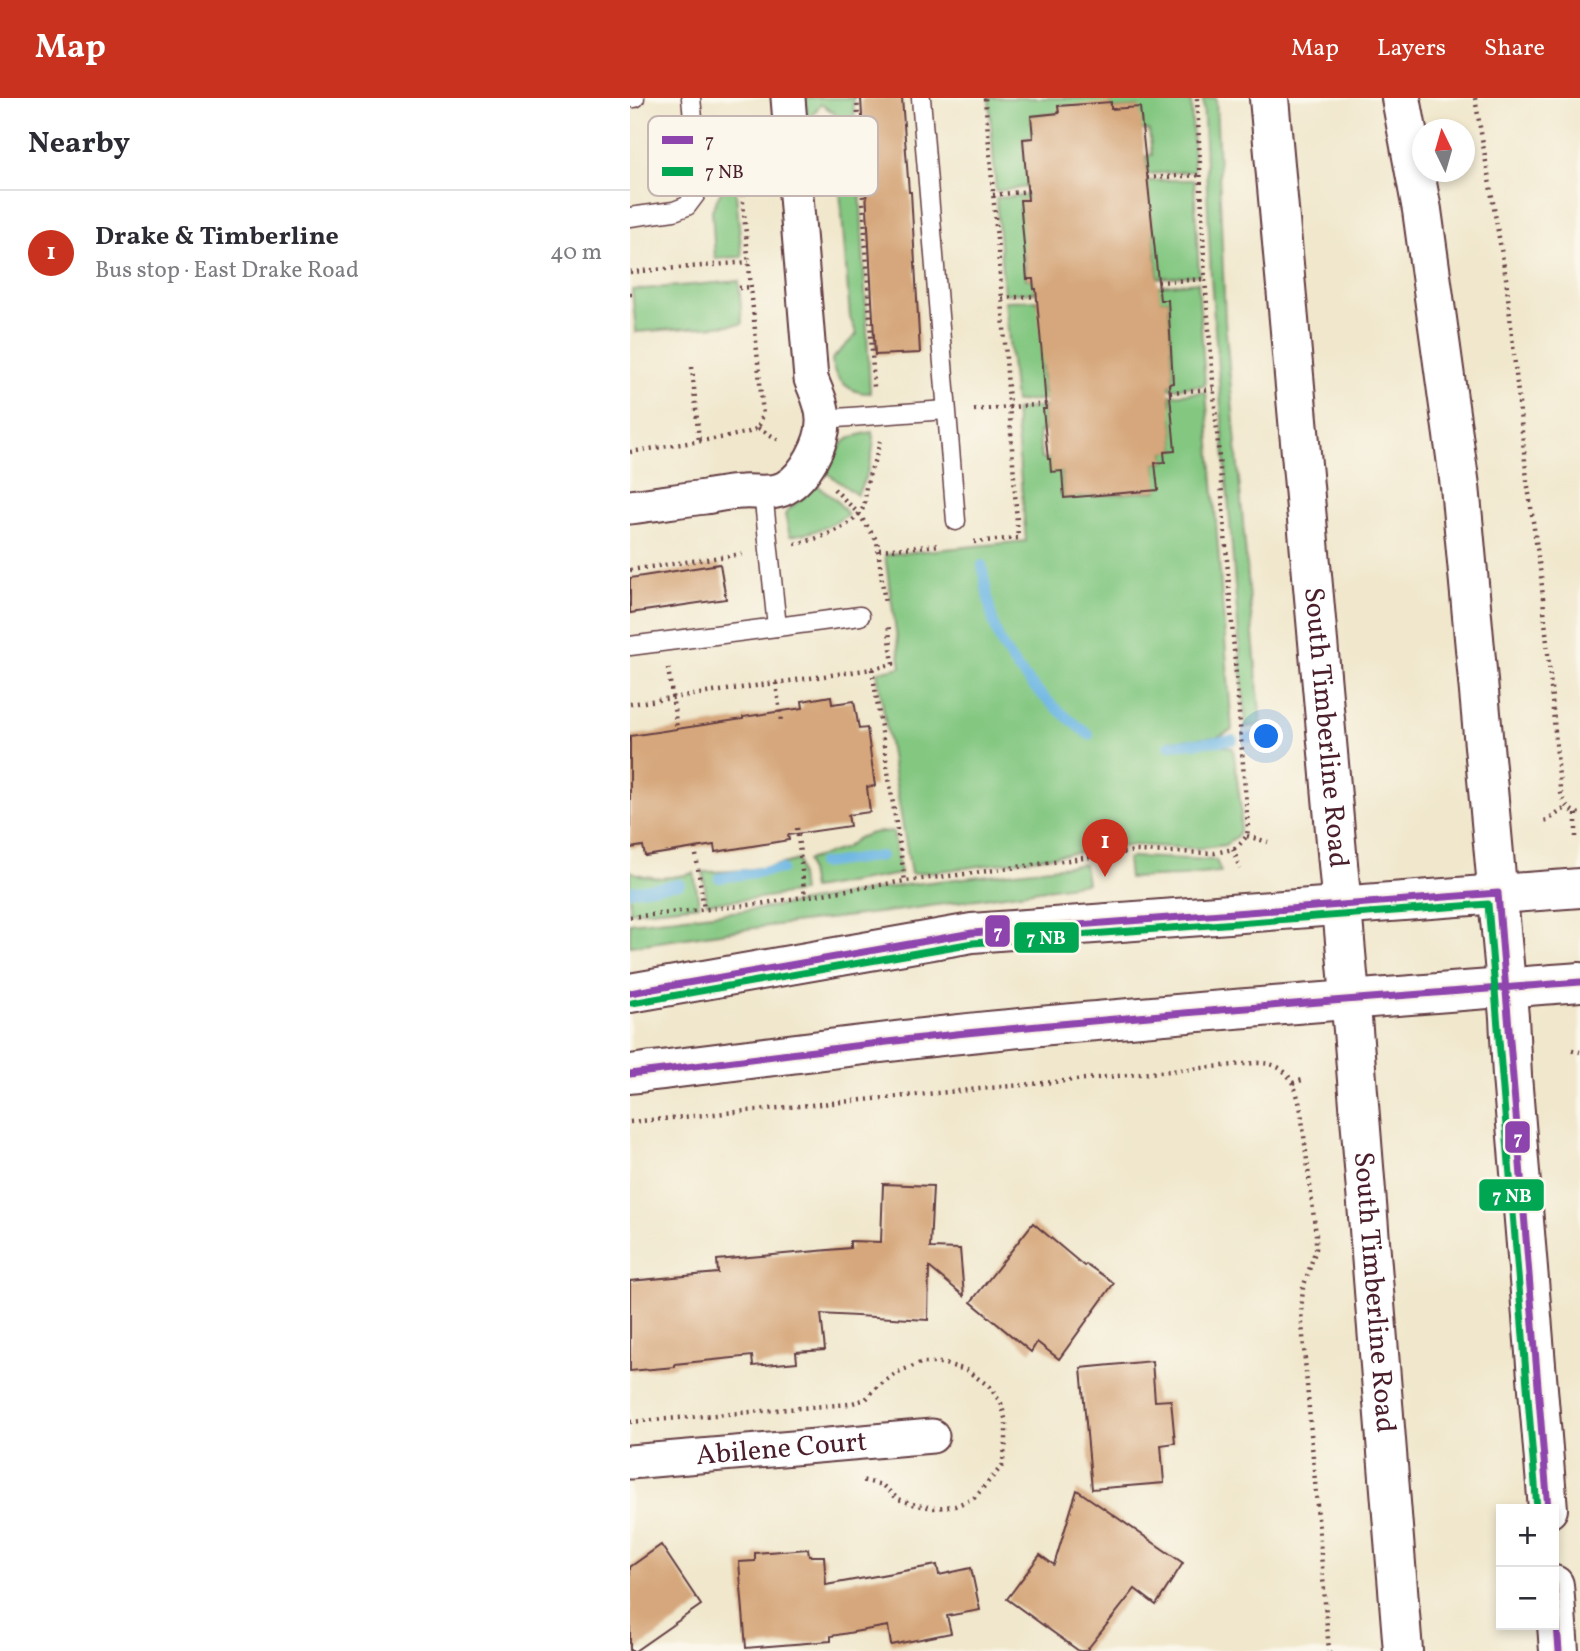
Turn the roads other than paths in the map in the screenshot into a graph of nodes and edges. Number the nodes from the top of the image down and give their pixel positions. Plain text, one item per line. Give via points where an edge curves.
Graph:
1 (635, 98) edge
2 (691, 98) edge
3 (788, 98) edge
4 (922, 98) edge
5 (1269, 98) edge
6 (1401, 98) edge
7 (630, 99) edge
8 (693, 116) edge
9 (789, 116) edge
10 (694, 196) edge
11 (796, 196) edge
12 (630, 217) edge
13 (946, 410) junction
14 (823, 419) junction
15 (763, 492) junction
16 (630, 507) edge
17 (956, 521) dead end
18 (860, 615) dead end
19 (776, 627) junction
20 (630, 646) edge
21 (1580, 888) edge
22 (1498, 893) junction
23 (1342, 906) junction
24 (1580, 982) edge
25 (1507, 988) junction
26 (636, 989) edge
27 (1350, 1000) junction
28 (630, 1074) edge
29 (932, 1436) dead end
30 (630, 1462) edge
31 (1548, 1504) edge
32 (1557, 1630) edge
33 (1404, 1651) edge
34 (1559, 1651) edge

1 - 7 lane
2 - 8 lane
3 - 9 street
4 - 13 lane
5 - 23 main road, South Timberline Road
6 - 22 main road via 1422,210 1460,486
10 - 12 lane via 687,206 674,211
11 - 14 street via 811,379
13 - 14 lane
13 - 17 lane
14 - 15 street via 815,452 802,473 786,487
15 - 16 street
15 - 19 lane
18 - 19 lane
19 - 20 lane
21 - 22 main road
22 - 23 main road
22 - 25 main road
23 - 26 main road via 972,933
23 - 27 main road, South Timberline Road
24 - 25 main road
25 - 27 main road
25 - 31 main road
27 - 28 main road via 986,1031
27 - 33 main road, South Timberline Road
29 - 30 street, Abilene Court
32 - 34 main road

